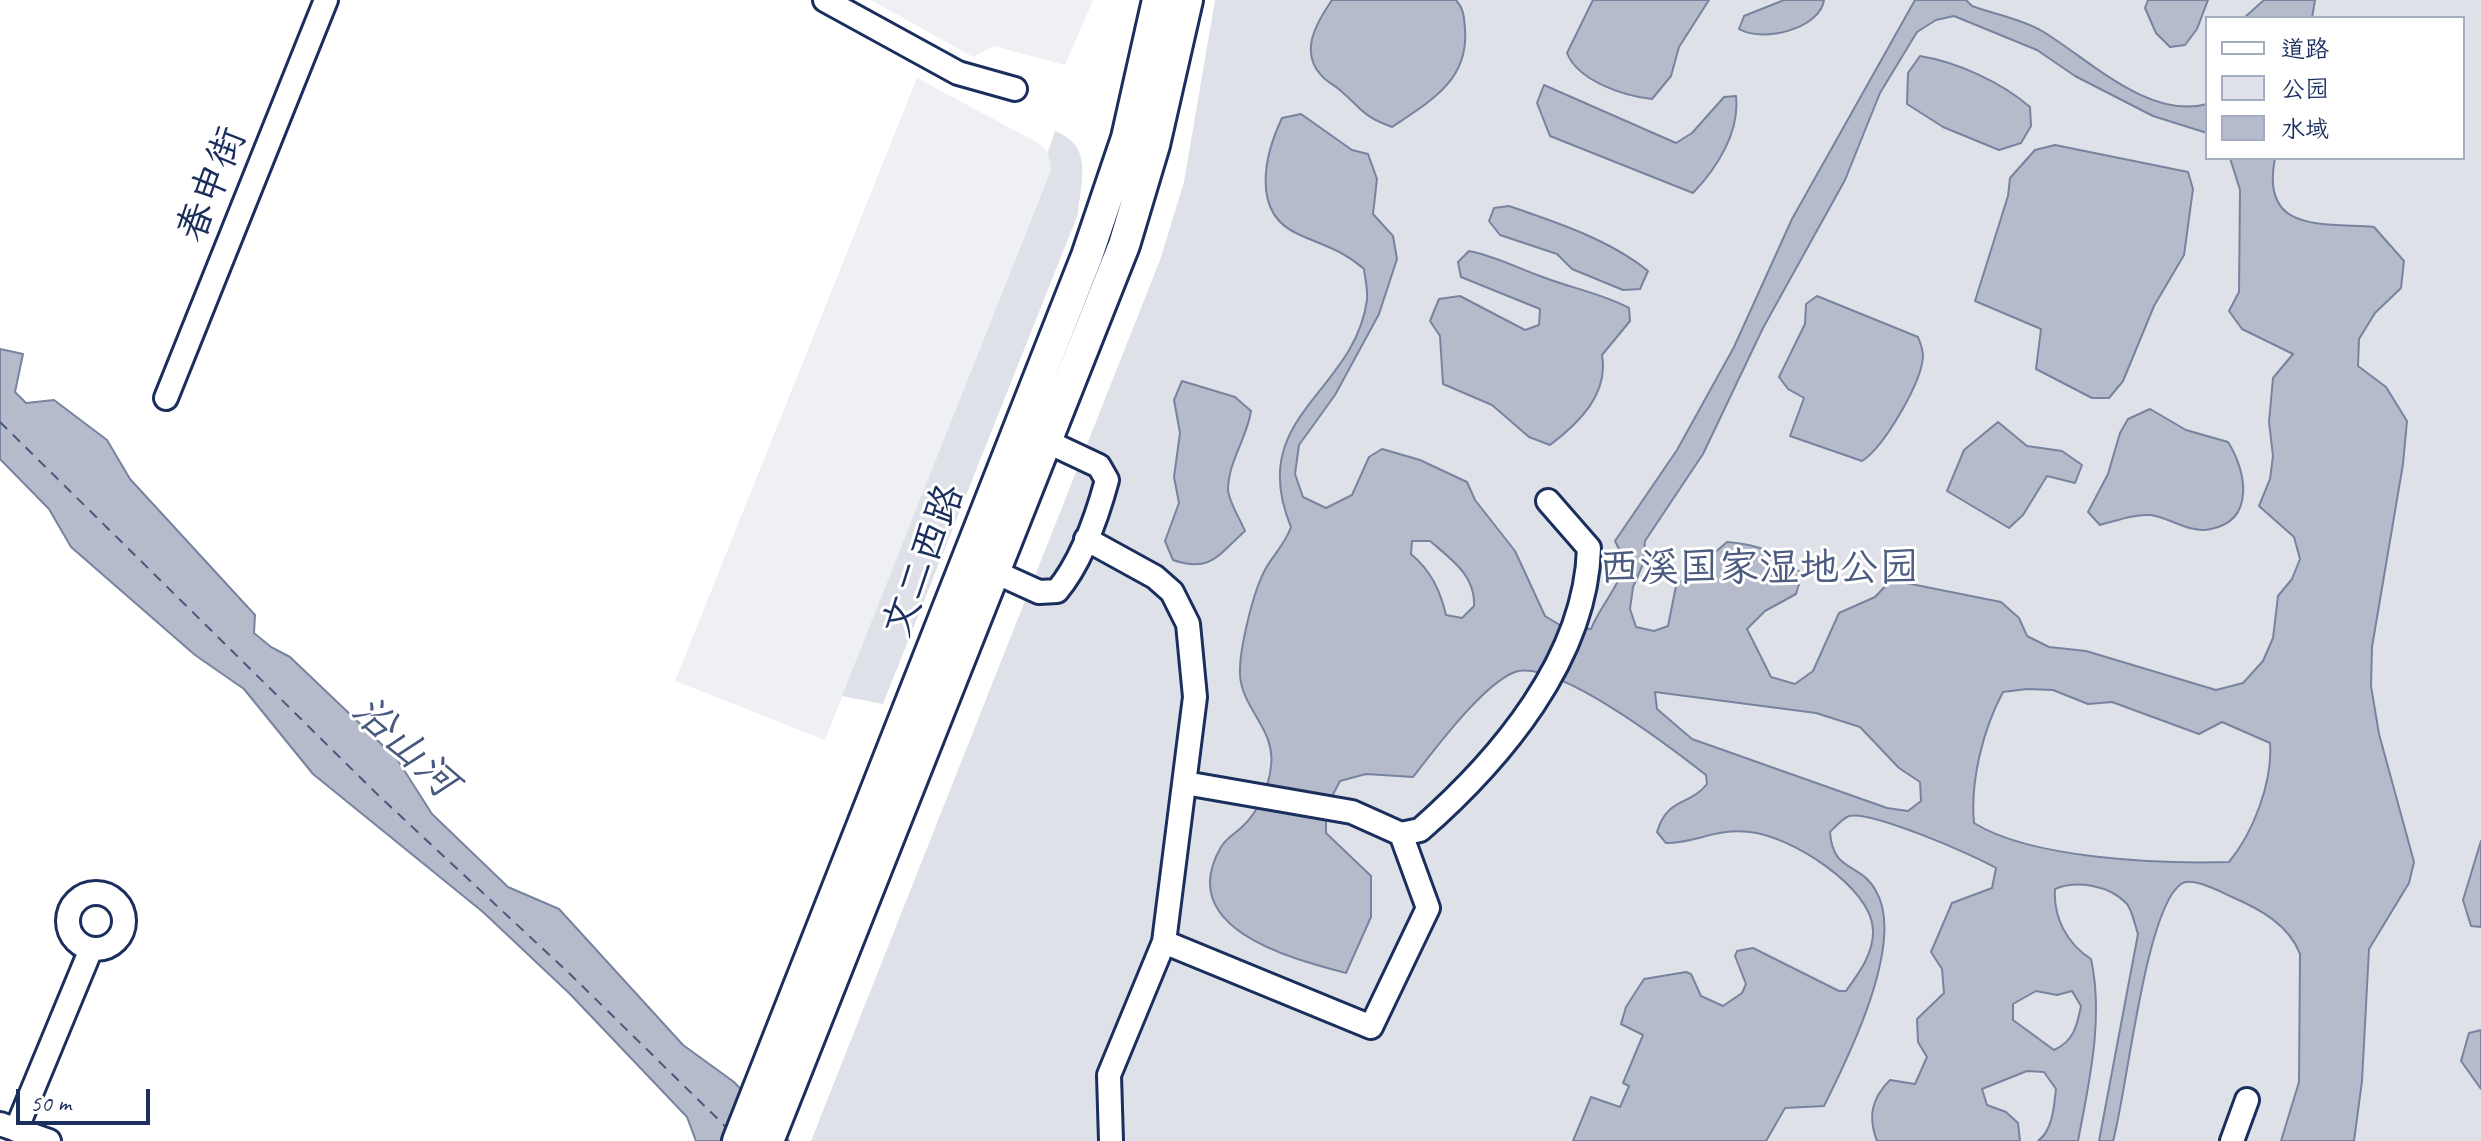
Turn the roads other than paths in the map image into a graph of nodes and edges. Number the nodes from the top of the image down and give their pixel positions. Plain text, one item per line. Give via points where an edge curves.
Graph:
1 (326, 0) edge
2 (825, 0) edge
3 (1158, 0) edge
4 (1187, 0) edge
5 (1015, 89) dead end
6 (166, 398) dead end
7 (1048, 442) junction
8 (1548, 501) dead end
9 (1086, 539) junction
10 (995, 572) junction
11 (1185, 783) junction
12 (1401, 834) junction
13 (1164, 942) junction
14 (91, 949) dead end
15 (2247, 1100) dead end
16 (8, 1127) edge
17 (49, 1141) edge
18 (738, 1141) edge
19 (768, 1141) edge
20 (1111, 1141) edge
21 (2232, 1141) edge

1 - 6 street, 春申街
2 - 5 street via 958,73
3 - 18 main road, 文二西路 via 1127,138 1087,256
4 - 7 main road, 文二西路 via 1154,145 1124,245
7 - 9 street via 1099,466 1107,480
7 - 10 main road, 文二西路
8 - 12 street via 1589,548 1583,604 1522,725 1439,814 1420,830
9 - 10 street via 1057,591 1039,592
9 - 11 street via 1155,577 1181,606 1188,624 1195,697
10 - 19 main road, 文二西路
11 - 12 street via 1352,812
11 - 13 street
12 - 13 street via 1428,908 1371,1027
13 - 20 street via 1109,1075
14 - 16 street
15 - 21 street
16 - 17 street

